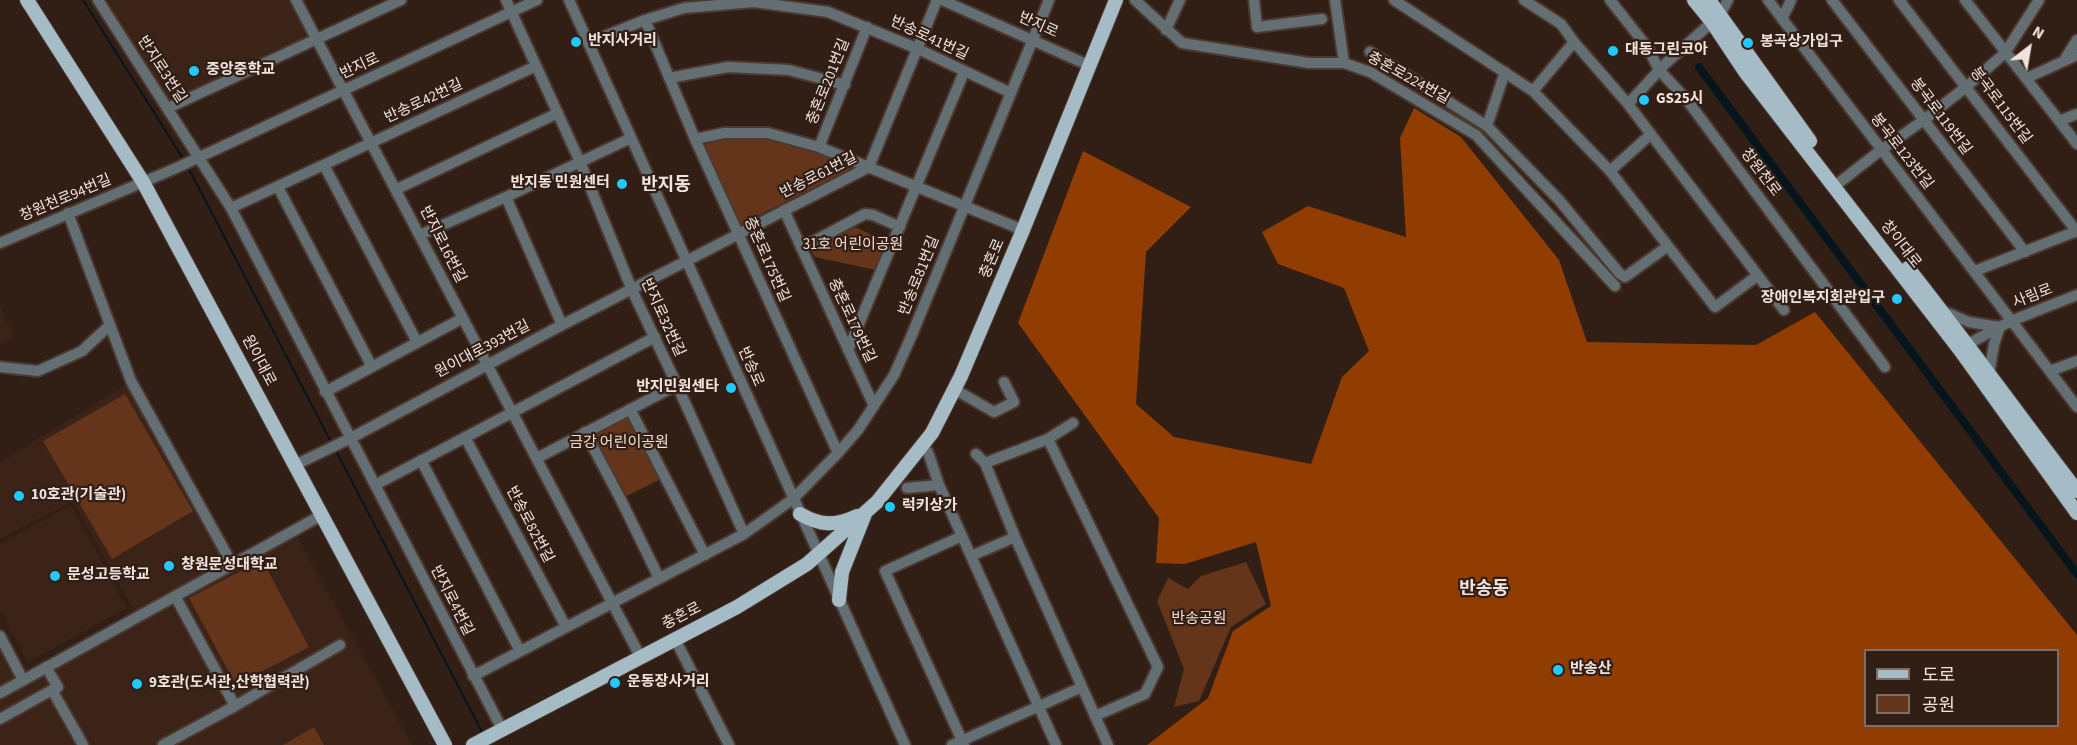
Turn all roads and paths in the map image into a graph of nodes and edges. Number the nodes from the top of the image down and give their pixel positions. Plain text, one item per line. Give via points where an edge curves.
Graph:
1 (27, 0) edge
2 (98, 0) edge
3 (296, 0) edge
4 (401, 0) edge
5 (507, 0) edge
6 (537, 0) edge
7 (569, 0) edge
8 (937, 0) edge
9 (942, 0) edge
10 (1049, 0) edge
11 (1116, 0) edge
12 (1135, 0) edge
13 (1180, 0) edge
14 (1254, 0) edge
15 (1335, 0) edge
16 (1394, 0) edge
17 (1524, 0) edge
18 (1610, 0) edge
19 (1694, 0) edge
20 (1709, 0) edge
21 (1728, 0) edge
22 (1768, 0) edge
23 (1791, 0) edge
24 (1832, 0) edge
25 (1899, 0) edge
26 (1965, 0) edge
27 (754, 1) edge
28 (2033, 2) edge
29 (512, 12) junction
30 (1322, 19) dead end
31 (1716, 19) junction
32 (1782, 19) junction
33 (645, 20) junction
34 (867, 27) junction
35 (1166, 30) junction
36 (316, 38) junction
37 (1033, 40) junction
38 (2077, 40) edge
39 (1574, 42) junction
40 (588, 43) junction
41 (916, 48) junction
42 (1370, 52) dead end
43 (2005, 52) junction
44 (2077, 55) edge
45 (2065, 59) junction
46 (1344, 63) junction
47 (1088, 65) junction
48 (536, 66) junction
49 (1662, 68) junction
50 (964, 72) junction
51 (1506, 72) junction
52 (669, 78) junction
53 (2027, 78) junction
54 (845, 85) junction
55 (1966, 87) junction
56 (1533, 90) junction
57 (345, 91) junction
58 (1011, 93) junction
59 (1628, 104) junction
60 (168, 108) junction
61 (558, 113) junction
62 (2077, 114) edge
63 (1924, 120) junction
64 (2059, 121) junction
65 (1487, 126) junction
66 (1651, 134) junction
67 (632, 138) junction
68 (695, 139) junction
69 (372, 143) junction
70 (2077, 144) edge
71 (819, 147) junction
72 (1881, 150) junction
73 (197, 158) junction
74 (580, 162) junction
75 (324, 165) junction
76 (869, 167) junction
77 (1610, 171) junction
78 (143, 182) junction
79 (1840, 183) junction
80 (278, 187) junction
81 (917, 187) junction
82 (397, 189) junction
83 (506, 197) junction
84 (965, 206) junction
85 (231, 208) junction
86 (784, 210) junction
87 (68, 213) junction
88 (900, 227) junction
89 (1023, 230) junction
90 (2077, 232) edge
91 (738, 234) junction
92 (420, 235) junction
93 (0, 243) edge
94 (1668, 246) junction
95 (801, 248) junction
96 (2025, 252) junction
97 (686, 262) junction
98 (1976, 271) junction
99 (1757, 276) junction
100 (1616, 286) dead end
101 (632, 290) junction
102 (2077, 296) edge
103 (1784, 310) dead end
104 (1942, 311) junction
105 (463, 318) junction
106 (2011, 321) junction
107 (110, 325) junction
108 (562, 325) junction
109 (2000, 327) junction
110 (655, 338) junction
111 (417, 342) junction
112 (1964, 347) junction
113 (848, 350) junction
114 (2077, 361) edge
115 (488, 365) junction
116 (0, 367) edge
117 (372, 367) junction
118 (1885, 367) dead end
119 (2050, 371) junction
120 (1989, 374) junction
121 (1004, 382) dead end
122 (677, 385) junction
123 (954, 389) junction
124 (325, 392) junction
125 (874, 406) junction
126 (2077, 407) edge
127 (630, 409) junction
128 (512, 412) junction
129 (1073, 423) dead end
130 (585, 432) junction
131 (465, 437) junction
132 (351, 438) junction
133 (1048, 439) junction
134 (928, 452) dead end
135 (838, 453) junction
136 (976, 454) dead end
137 (537, 458) junction
138 (421, 460) junction
139 (985, 463) junction
140 (295, 465) junction
141 (375, 485) junction
142 (939, 485) junction
143 (907, 488) dead end
144 (2077, 491) edge
145 (793, 499) junction
146 (867, 511) junction
147 (2077, 513) edge
148 (800, 514) junction
149 (321, 515) junction
150 (744, 534) junction
151 (962, 536) junction
152 (1015, 537) junction
153 (705, 555) junction
154 (819, 555) junction
155 (971, 556) junction
156 (232, 564) junction
157 (659, 578) junction
158 (175, 596) junction
159 (839, 600) junction
160 (613, 604) junction
161 (566, 627) junction
162 (0, 636) edge
163 (675, 639) junction
164 (340, 645) dead end
165 (520, 651) junction
166 (640, 656) junction
167 (46, 667) junction
168 (473, 676) junction
169 (23, 680) junction
170 (1082, 687) junction
171 (52, 690) junction
172 (0, 693) edge
173 (235, 706) junction
174 (1039, 707) junction
175 (1095, 716) junction
176 (0, 719) edge
177 (500, 730) junction
178 (475, 744) edge
179 (959, 744) edge
180 (83, 745) edge
181 (163, 745) edge
182 (445, 745) edge
183 (729, 745) edge
184 (905, 745) edge
185 (1056, 745) edge
186 (1108, 745) edge

1 - 78 main road, 원이대로
2 - 60 street, 반지로3번길
3 - 36 street, 반지로16번길
4 - 36 street
5 - 29 street, 반지로32번길
6 - 29 street, 반지로
7 - 40 street, 반송로
8 - 41 street, 반송로61번길
9 - 37 street, 반지로
10 - 37 street, 반송로81번길
11 - 47 main road, 충혼로
12 - 35 street, 충혼로224번길
13 - 35 street
14 - 30 street via 1257,27
15 - 46 street
16 - 51 street
17 - 39 street via 1561,24
18 - 49 street, 창원천로
19 - 31 main road, 창이대로
20 - 31 main road, 창이대로
21 - 31 street
22 - 32 street, 봉곡로123번길
23 - 32 street
24 - 63 street, 봉곡로119번길
25 - 55 street, 봉곡로115번길
26 - 43 street
27 - 33 street, 반송로41번길 via 684,8
27 - 34 street, 반송로41번길 via 828,12
28 - 43 street
29 - 48 street, 반지로32번길
29 - 57 street, 반지로
31 - 49 street
31 - 79 main road, 창이대로 via 1729,29
31 - 112 main road, 창이대로 via 1746,73
32 - 72 street, 봉곡로123번길
33 - 40 street, 반송로41번길
33 - 52 street, 충혼로175번길
34 - 41 street, 반송로41번길
34 - 54 street, 충혼로201번길
35 - 46 street, 충혼로224번길 via 1182,43 1309,63
36 - 57 street, 반지로16번길
36 - 60 street
37 - 47 street, 반지로
37 - 58 street, 반송로81번길
38 - 45 street
39 - 56 street
39 - 59 street
40 - 67 street, 반송로
41 - 50 street, 반송로41번길
41 - 76 street, 반송로61번길
42 - 65 street
43 - 53 street
43 - 55 street
44 - 45 street
45 - 53 street
46 - 100 street, 충혼로224번길 via 1370,72 1476,135
47 - 89 main road, 충혼로
48 - 61 street, 반지로32번길
48 - 69 street, 반송로42번길
49 - 59 street
49 - 118 street, 창원천로
50 - 58 street, 반송로41번길
50 - 81 street
51 - 56 street
51 - 65 street
52 - 54 street via 728,67 789,70
52 - 68 street, 충혼로175번길
53 - 64 street
54 - 71 street, 충혼로201번길
55 - 63 street
55 - 90 street, 봉곡로115번길
56 - 77 street
57 - 69 street, 반지로16번길
57 - 73 street, 반지로
58 - 84 street, 반송로81번길
59 - 66 street
60 - 73 street, 반지로3번길
61 - 74 street, 반지로32번길
61 - 82 street
62 - 64 street
63 - 72 street
63 - 96 street, 봉곡로119번길
64 - 70 street
65 - 94 street via 1560,200 1620,274 1625,277
66 - 77 street
66 - 99 street
67 - 74 street
67 - 97 street, 반송로
68 - 71 street, 충혼로201번길 via 724,133 768,133
68 - 91 street, 충혼로175번길
69 - 75 street, 반송로42번길
69 - 82 street, 반지로16번길
71 - 76 street, 충혼로201번길
72 - 79 street
72 - 98 street, 봉곡로123번길
73 - 78 street, 반지로
73 - 85 street, 반지로4번길
74 - 83 street
74 - 101 street, 반지로32번길
75 - 80 street, 반송로42번길
75 - 111 street
76 - 81 street, 충혼로201번길
76 - 86 street, 반송로61번길
77 - 94 street
78 - 87 street, 창원천로94번길
78 - 140 main road, 원이대로
79 - 104 main road, 창이대로
80 - 85 street, 반송로42번길
80 - 117 street
81 - 84 street, 충혼로201번길
81 - 88 street
82 - 92 street, 반지로16번길
83 - 92 street
83 - 108 street
84 - 89 street, 충혼로201번길
84 - 125 street, 반송로81번길 via 894,375
85 - 124 street, 반지로4번길
86 - 91 street, 반송로61번길
86 - 95 street, 충혼로179번길
87 - 93 street, 창원천로94번길
87 - 107 street
88 - 95 street via 865,214
88 - 113 street
89 - 123 main road, 충혼로
90 - 96 street
91 - 97 street, 반송로61번길
91 - 135 street, 충혼로175번길
92 - 105 street, 반지로16번길
94 - 99 street via 1714,307
95 - 113 street, 충혼로179번길
96 - 98 street
97 - 101 street, 원이대로393번길
97 - 145 street, 반송로
98 - 106 street, 봉곡로123번길
99 - 103 street
101 - 108 street, 원이대로393번길
101 - 110 street, 반지로32번길
102 - 106 street, 사림로
104 - 109 street, 사림로 via 1969,322
104 - 112 main road, 창이대로
105 - 111 street
105 - 115 street, 반지로16번길
106 - 109 street, 사림로
106 - 119 street, 봉곡로123번길
107 - 116 street via 82,351 38,371
107 - 156 street via 131,381
108 - 115 street, 원이대로393번길
109 - 112 street, 사림로
109 - 120 street, 사림로
110 - 122 street, 반지로32번길
110 - 128 street
111 - 117 street
112 - 120 main road, 창이대로
112 - 147 main road, 창이대로
113 - 125 street, 충혼로179번길
114 - 119 street
115 - 128 street, 반지로16번길
115 - 132 street, 원이대로393번길
117 - 124 street
119 - 126 street, 봉곡로123번길
120 - 144 main road, 창이대로
121 - 123 street via 1014,402 994,412
122 - 127 street
122 - 150 street, 반지로32번길
123 - 146 main road, 충혼로 via 932,433
124 - 132 street, 반지로4번길
125 - 135 street, 반송로81번길
127 - 130 street
127 - 153 street
128 - 131 street
128 - 137 street, 반지로16번길
129 - 133 street
130 - 137 street
130 - 157 street
131 - 138 street
131 - 161 street, 반송로82번길
132 - 140 street, 원이대로393번길
132 - 141 street, 반지로4번길
133 - 139 street
133 - 175 street via 1158,667 1144,694
134 - 142 street
135 - 145 street, 반송로81번길
136 - 139 street
137 - 160 street, 반지로16번길
138 - 141 street
138 - 165 street
139 - 152 street
140 - 149 main road, 원이대로
141 - 168 street, 반지로4번길
142 - 143 street
142 - 151 street
145 - 148 street, 반송로
145 - 150 street
146 - 148 main road, 충혼로 via 837,524
146 - 154 main road, 충혼로
146 - 159 main road, 충혼로 via 842,573
148 - 154 street, 반송로
149 - 156 street
149 - 182 main road, 원이대로
150 - 153 street
151 - 155 street
151 - 179 street via 885,571
152 - 155 street
152 - 170 street
153 - 157 street
154 - 159 street, 반송로
154 - 163 main road, 충혼로 via 737,608
155 - 174 street
156 - 158 street
157 - 160 street
158 - 167 street
158 - 173 street
159 - 184 street, 반송로
160 - 161 street
160 - 166 street, 반지로16번길
161 - 165 street
162 - 169 street
163 - 166 main road, 충혼로
163 - 183 street
164 - 173 street
165 - 168 street
166 - 177 main road, 충혼로
167 - 169 street
167 - 171 street via 58,687
168 - 177 street, 반지로4번길
169 - 172 street
170 - 174 street
170 - 175 street
171 - 176 street
171 - 180 street
173 - 181 street
174 - 179 street
174 - 185 street
175 - 186 street
177 - 178 main road, 충혼로

